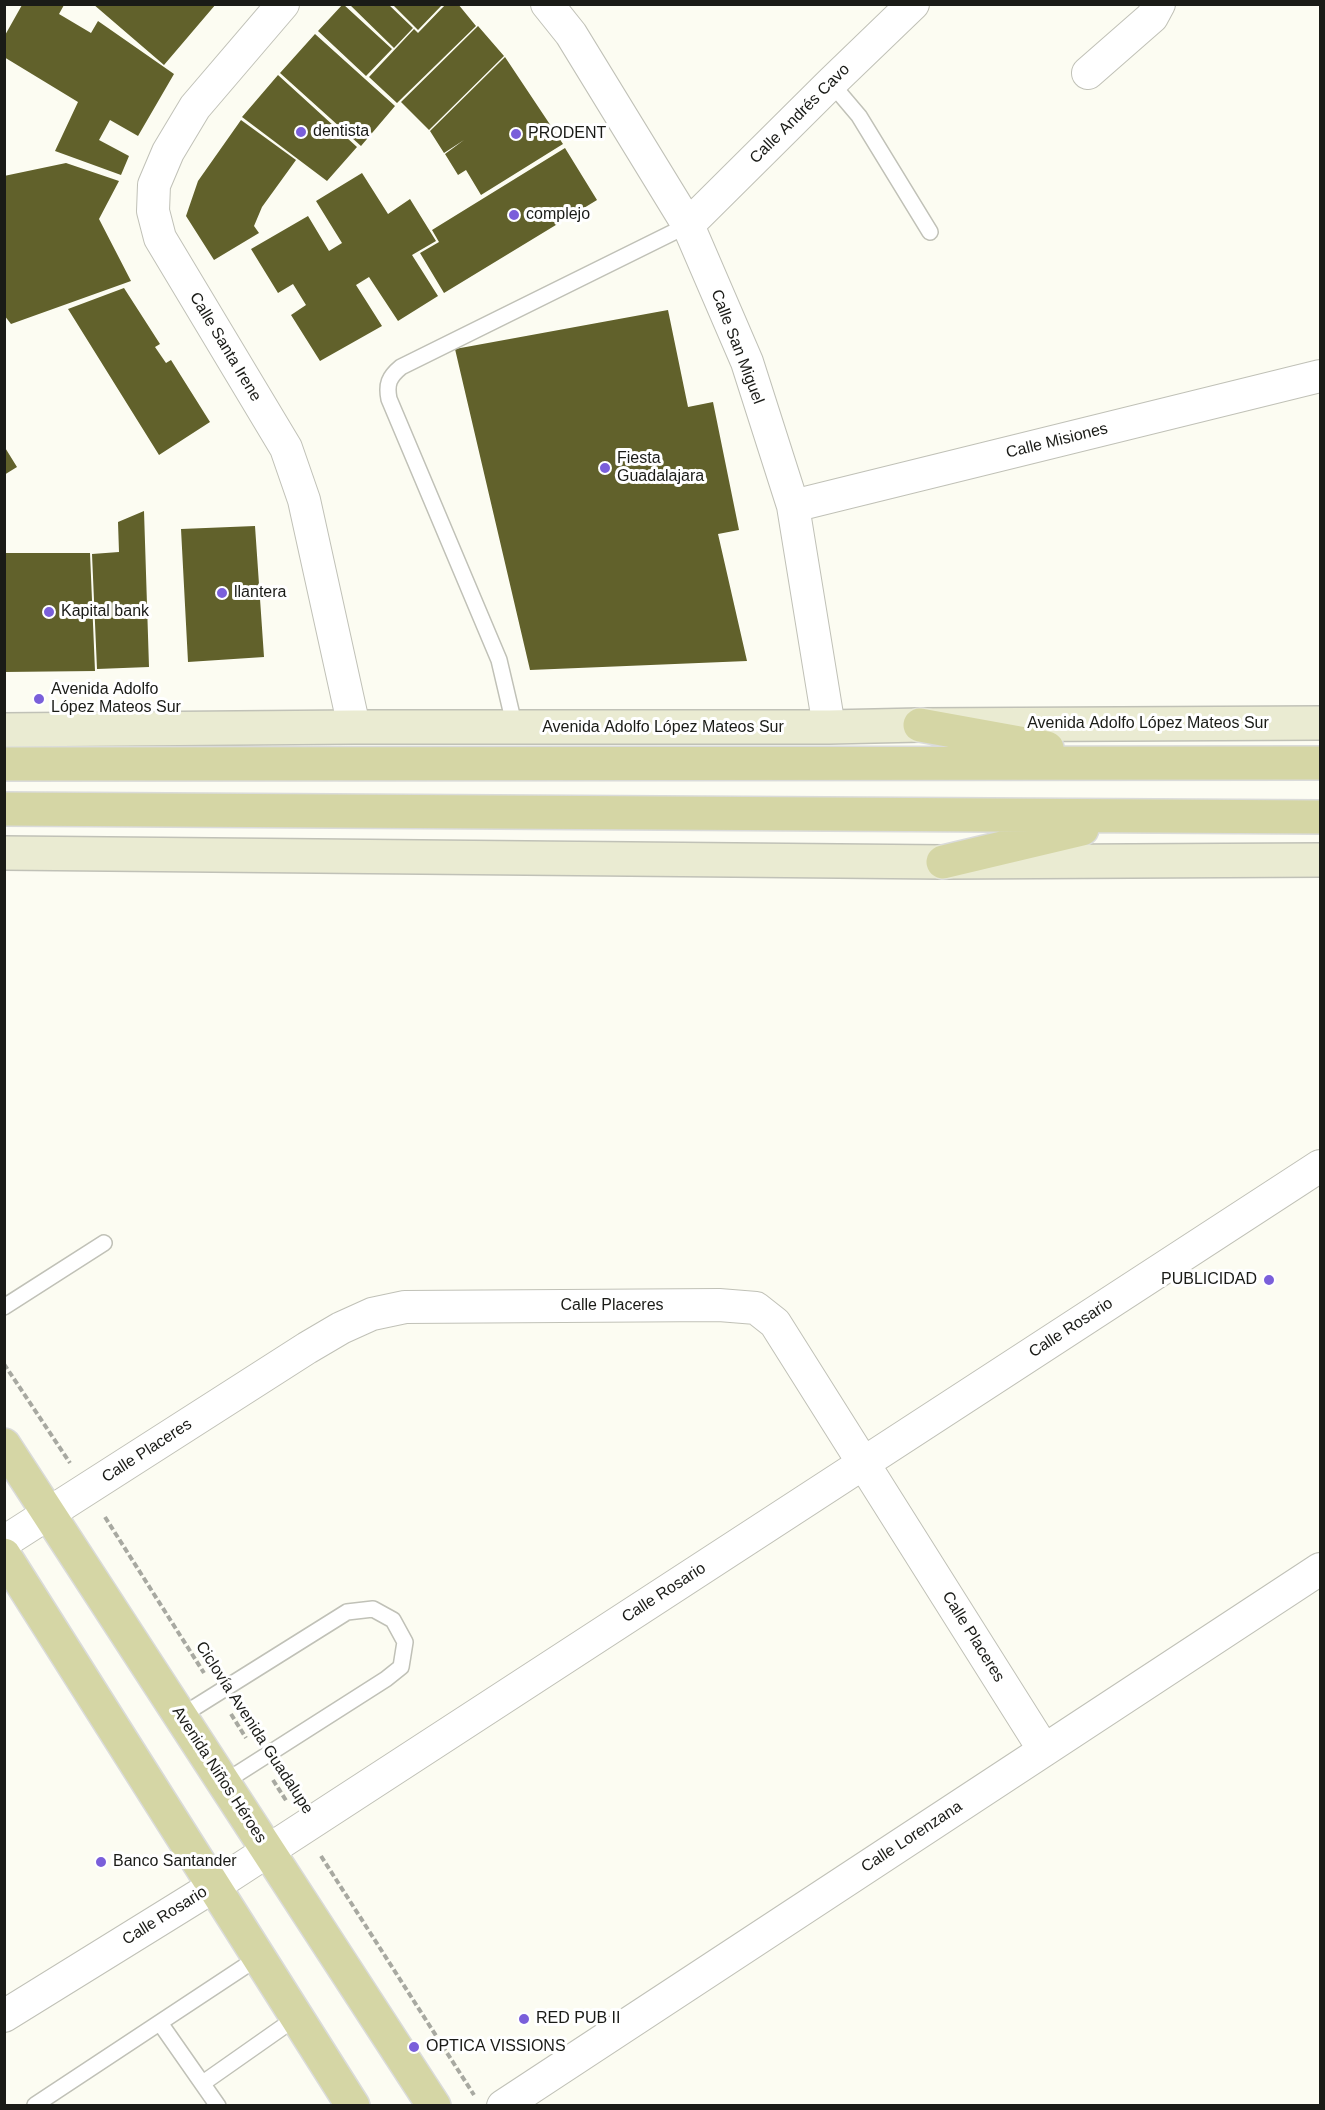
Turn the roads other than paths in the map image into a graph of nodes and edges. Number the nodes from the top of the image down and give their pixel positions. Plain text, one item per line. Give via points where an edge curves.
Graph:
1 (283, 4) edge
2 (547, 4) edge
3 (913, 4) edge
4 (1159, 4) edge
5 (1088, 73) dead end
6 (831, 83) junction
7 (688, 225) junction
8 (930, 232) dead end
9 (1320, 376) edge
10 (793, 506) junction
11 (1320, 723) edge
12 (920, 725) junction
13 (354, 727) junction
14 (829, 727) junction
15 (515, 729) junction
16 (4, 730) edge
17 (1320, 763) edge
18 (1129, 764) junction
19 (4, 765) edge
20 (4, 809) edge
21 (1133, 816) junction
22 (1320, 817) edge
23 (4, 853) edge
24 (1320, 860) edge
25 (943, 862) junction
26 (1320, 1166) edge
27 (104, 1243) dead end
28 (4, 1307) edge
29 (4, 1445) edge
30 (864, 1464) junction
31 (49, 1514) junction
32 (4, 1542) edge
33 (4, 1555) edge
34 (1320, 1569) edge
35 (181, 1716) junction
36 (1044, 1750) junction
37 (224, 1783) junction
38 (267, 1850) junction
39 (214, 1886) junction
40 (259, 1957) junction
41 (4, 2016) edge
42 (297, 2017) junction
43 (160, 2023) junction
44 (203, 2084) junction
45 (489, 2101) edge
46 (35, 2105) edge
47 (218, 2106) edge
48 (353, 2106) edge
49 (434, 2106) edge

1 - 13 street, Calle Santa Irene via 195,107 154,185 153,211 160,238 286,448 304,500
2 - 7 street, Calle San Miguel via 571,34
3 - 6 street, Calle Andrés Cavo
4 - 5 street via 1152,17
6 - 7 street, Calle Andrés Cavo
6 - 8 lane via 859,116
7 - 10 street, Calle San Miguel via 747,362
7 - 15 lane via 391,375 389,399 499,660
9 - 10 street, Calle Misiones
10 - 14 street, Calle San Miguel
11 - 12 main road, Avenida Adolfo López Mateos Sur
12 - 14 main road, Avenida Adolfo López Mateos Sur
12 - 18 main road
13 - 15 main road, Avenida Adolfo López Mateos Sur
13 - 16 main road, Avenida Adolfo López Mateos Sur
14 - 15 main road, Avenida Adolfo López Mateos Sur
17 - 18 main road
18 - 19 main road
20 - 21 main road
21 - 22 main road
21 - 25 main road
23 - 25 main road
24 - 25 main road
26 - 30 street, Calle Rosario
27 - 28 lane
29 - 31 main road, Avenida Niños Héroes
30 - 31 street, Calle Placeres via 775,1323 756,1308 405,1307 372,1314 340,1328
30 - 36 street, Calle Placeres
30 - 38 street, Calle Rosario
31 - 32 street, Calle Placeres
31 - 35 main road, Avenida Niños Héroes
33 - 39 main road
34 - 36 street, Calle Lorenzana
35 - 37 main road, Avenida Niños Héroes
35 - 37 lane via 347,1612 373,1609 393,1620 405,1642 401,1667
36 - 45 street, Calle Lorenzana
37 - 38 main road, Avenida Niños Héroes
38 - 39 street, Calle Rosario
38 - 49 main road, Avenida Niños Héroes
39 - 40 main road
39 - 41 street, Calle Rosario
40 - 42 main road
40 - 43 lane
42 - 44 lane
42 - 48 main road
43 - 44 lane
43 - 46 lane
44 - 47 lane

